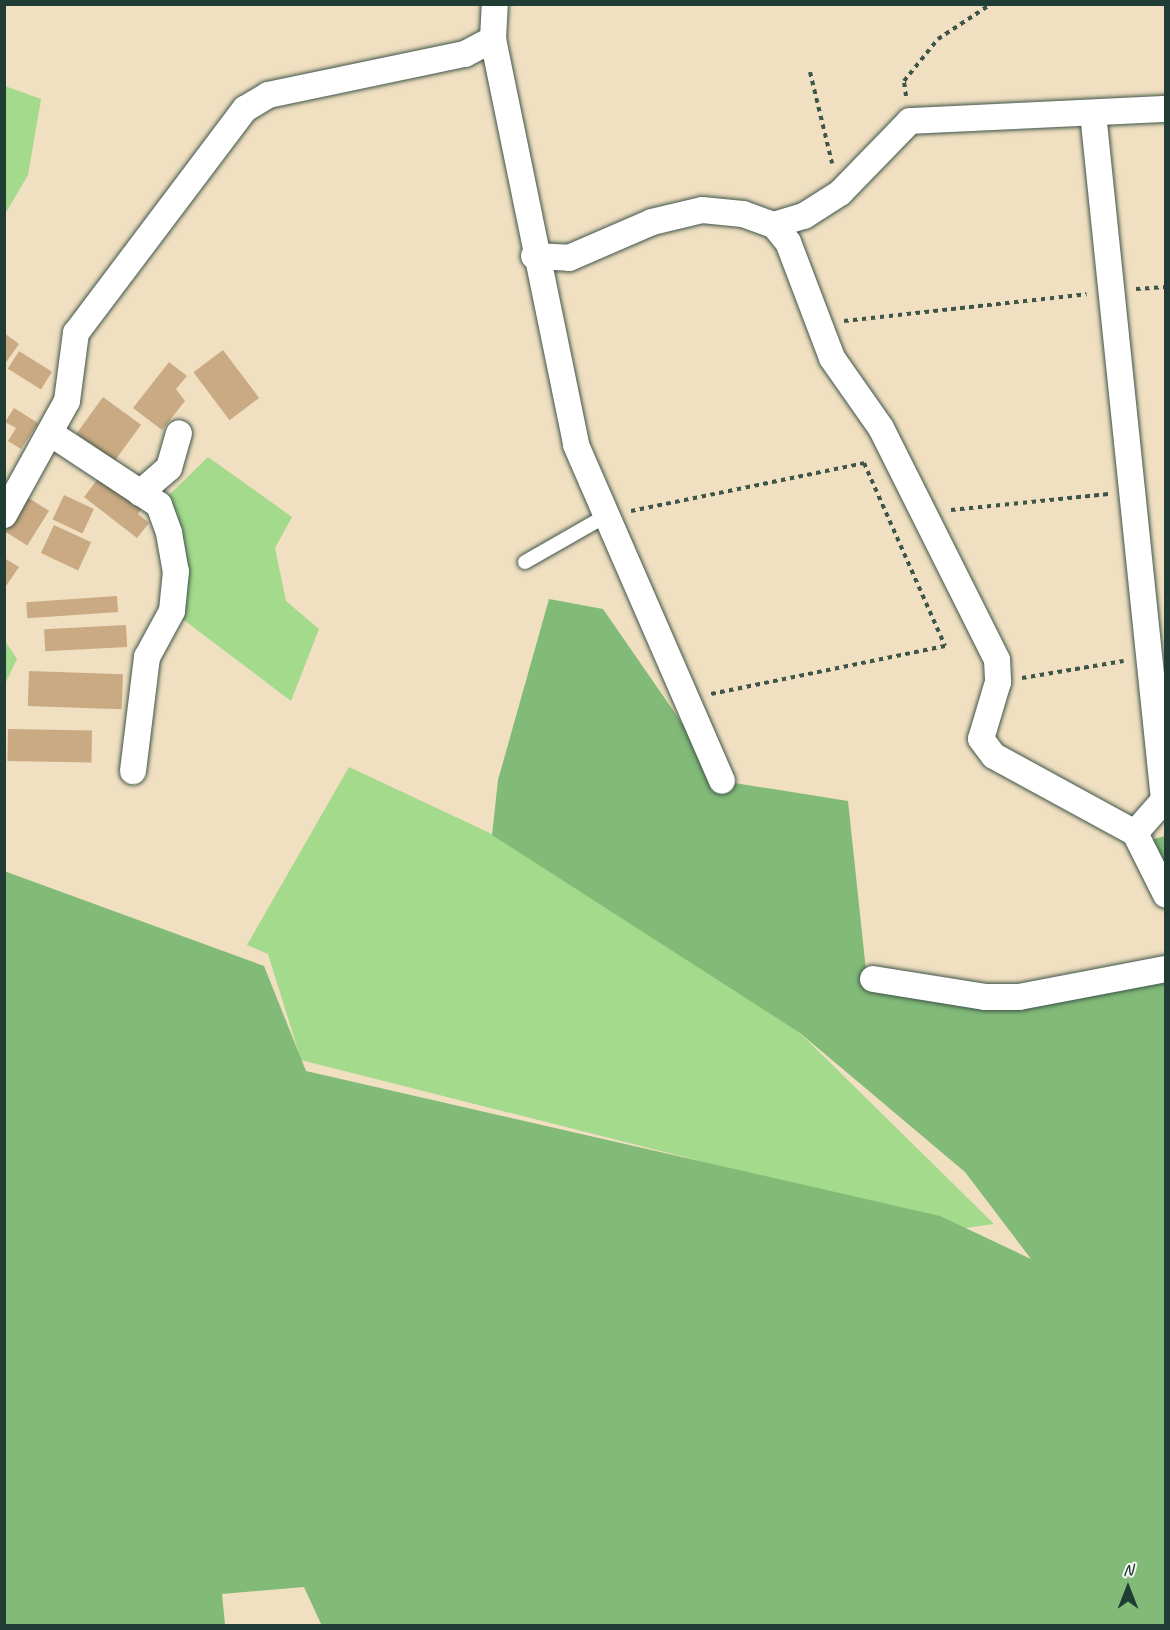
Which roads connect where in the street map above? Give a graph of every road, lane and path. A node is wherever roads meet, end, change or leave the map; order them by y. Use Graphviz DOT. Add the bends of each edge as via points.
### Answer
graph roads {
  1 [pos="495,4"];
  2 [pos="991,4"];
  3 [pos="493,39"];
  4 [pos="810,72"];
  5 [pos="1166,110"];
  6 [pos="1093,113"];
  7 [pos="910,121"];
  8 [pos="840,193"];
  9 [pos="774,225"];
  10 [pos="534,256"];
  11 [pos="1166,287"];
  12 [pos="1110,291"];
  13 [pos="819,324"];
  14 [pos="179,434"];
  15 [pos="53,435"];
  16 [pos="1130,492"];
  17 [pos="140,493"];
  18 [pos="924,513"];
  19 [pos="4,515"];
  20 [pos="604,517"];
  21 [pos="525,562"];
  22 [pos="1148,657"];
  23 [pos="998,682"];
  24 [pos="684,699"];
  25 [pos="133,771"];
  26 [pos="722,781"];
  27 [pos="1136,833"];
  28 [pos="1166,895"];
  29 [pos="1166,969"];
  30 [pos="873,979"];
  1 -- 3 [label="street"];
  2 -- 7 [label="path" via="938,39 904,81"];
  3 -- 10 [label="street"];
  3 -- 15 [label="street" via="465,54 268,95 245,109 76,333 67,401"];
  4 -- 8 [label="path"];
  5 -- 6 [label="street"];
  6 -- 7 [label="street"];
  6 -- 12 [label="street"];
  7 -- 8 [label="street"];
  8 -- 9 [label="street" via="804,216"];
  9 -- 10 [label="street" via="743,214 702,210 652,222 569,258"];
  9 -- 13 [label="street" via="788,242"];
  10 -- 20 [label="street" via="576,445"];
  11 -- 12 [label="path"];
  12 -- 13 [label="path"];
  12 -- 16 [label="street"];
  13 -- 18 [label="street" via="832,358 881,429"];
  14 -- 17 [label="street" via="169,468"];
  15 -- 17 [label="street"];
  15 -- 19 [label="street"];
  16 -- 18 [label="path"];
  16 -- 22 [label="street"];
  17 -- 25 [label="street" via="159,505 176,571 172,611 147,657"];
  18 -- 23 [label="street" via="997,660"];
  20 -- 21 [label="lane"];
  20 -- 24 [label="street"];
  20 -- 24 [label="path" via="864,463 945,646"];
  22 -- 23 [label="path"];
  22 -- 27 [label="street" via="1164,800"];
  23 -- 27 [label="street" via="981,739 994,756"];
  24 -- 26 [label="street"];
  27 -- 28 [label="street"];
  29 -- 30 [label="street" via="1019,997 985,997"];
}
